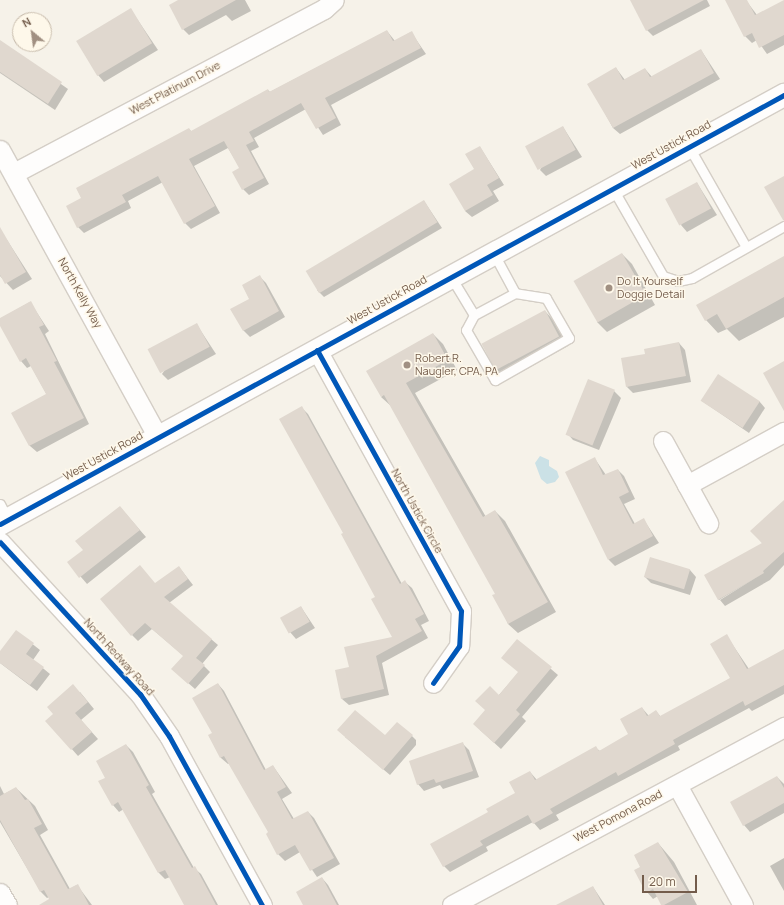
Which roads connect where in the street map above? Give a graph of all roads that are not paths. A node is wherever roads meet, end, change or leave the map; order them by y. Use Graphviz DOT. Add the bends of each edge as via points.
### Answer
graph roads {
  1 [pos="334,0"];
  2 [pos="784,95"];
  3 [pos="690,147"];
  4 [pos="0,150"];
  5 [pos="14,173"];
  6 [pos="613,189"];
  7 [pos="784,226"];
  8 [pos="746,247"];
  9 [pos="494,254"];
  10 [pos="451,276"];
  11 [pos="515,293"];
  12 [pos="474,315"];
  13 [pos="317,350"];
  14 [pos="784,432"];
  15 [pos="158,436"];
  16 [pos="663,441"];
  17 [pos="687,485"];
  18 [pos="3,516"];
  19 [pos="708,523"];
  20 [pos="0,542"];
  21 [pos="433,684"];
  22 [pos="784,727"];
  23 [pos="677,785"];
  24 [pos="262,905"];
  25 [pos="452,905"];
  26 [pos="743,905"];
  1 -- 5 [label="street, West Platinum Drive" via="317,12"];
  2 -- 3 [label="main road, West Ustick Road"];
  3 -- 6 [label="main road, West Ustick Road"];
  3 -- 8 [label="lane"];
  4 -- 5 [label="street, North Kelly Way"];
  5 -- 15 [label="street, North Kelly Way"];
  6 -- 8 [label="lane" via="663,276 678,281 692,278"];
  6 -- 9 [label="main road, West Ustick Road"];
  7 -- 8 [label="lane"];
  9 -- 10 [label="main road, West Ustick Road"];
  9 -- 11 [label="lane"];
  10 -- 12 [label="lane"];
  10 -- 13 [label="main road, West Ustick Road"];
  11 -- 12 [label="lane"];
  11 -- 12 [label="lane" via="546,298 569,338 494,380 466,330"];
  13 -- 15 [label="main road, West Ustick Road"];
  13 -- 21 [label="street, North Ustick Circle" via="461,611 459,646"];
  14 -- 17 [label="street"];
  15 -- 18 [label="main road, West Ustick Road"];
  16 -- 17 [label="street"];
  17 -- 19 [label="street"];
  20 -- 24 [label="street, North Redway Road" via="140,694 169,736"];
  22 -- 23 [label="street, West Pomona Road"];
  23 -- 25 [label="street, West Pomona Road"];
  23 -- 26 [label="street"];
}
